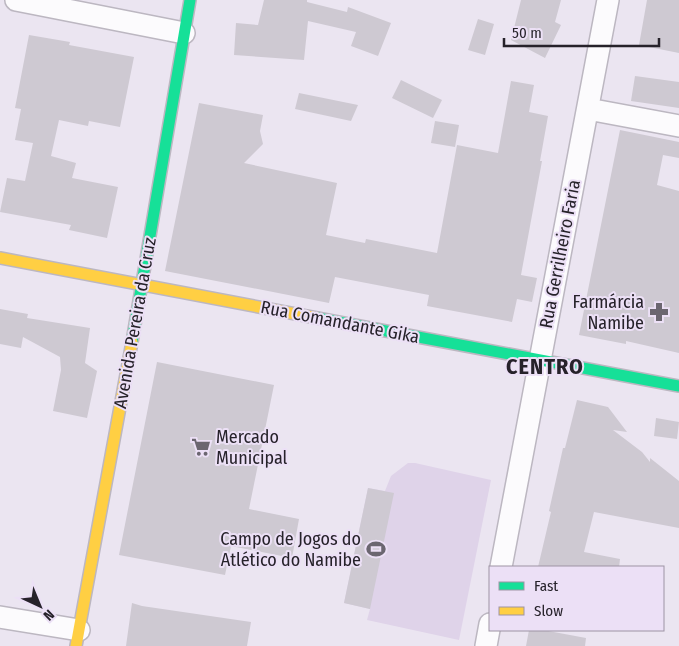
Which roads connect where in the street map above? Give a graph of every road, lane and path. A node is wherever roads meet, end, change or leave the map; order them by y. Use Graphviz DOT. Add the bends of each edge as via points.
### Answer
graph roads {
  1 [pos="16,0"];
  2 [pos="190,0"];
  3 [pos="608,0"];
  4 [pos="184,33"];
  5 [pos="588,109"];
  6 [pos="679,126"];
  7 [pos="0,258"];
  8 [pos="142,285"];
  9 [pos="540,360"];
  10 [pos="679,386"];
  11 [pos="501,566"];
  12 [pos="0,617"];
  13 [pos="489,630"];
  14 [pos="78,638"];
  15 [pos="486,646"];
  1 -- 4 [label="street"];
  2 -- 4 [label="street, Avenida Pereira da Cruz"];
  3 -- 5 [label="street, Rua Gerrilheiro Faria"];
  4 -- 8 [label="street, Avenida Pereira da Cruz"];
  5 -- 6 [label="street"];
  5 -- 9 [label="street, Rua Gerrilheiro Faria"];
  7 -- 8 [label="street, Rua Comandante Gika"];
  8 -- 9 [label="street, Rua Comandante Gika"];
  8 -- 14 [label="street, Avenida Pereira da Cruz"];
  9 -- 10 [label="street, Rua Comandante Gika"];
  9 -- 11 [label="street, Rua Gerrilheiro Faria"];
  12 -- 14 [label="street"];
  13 -- 15 [label="street"];
}
